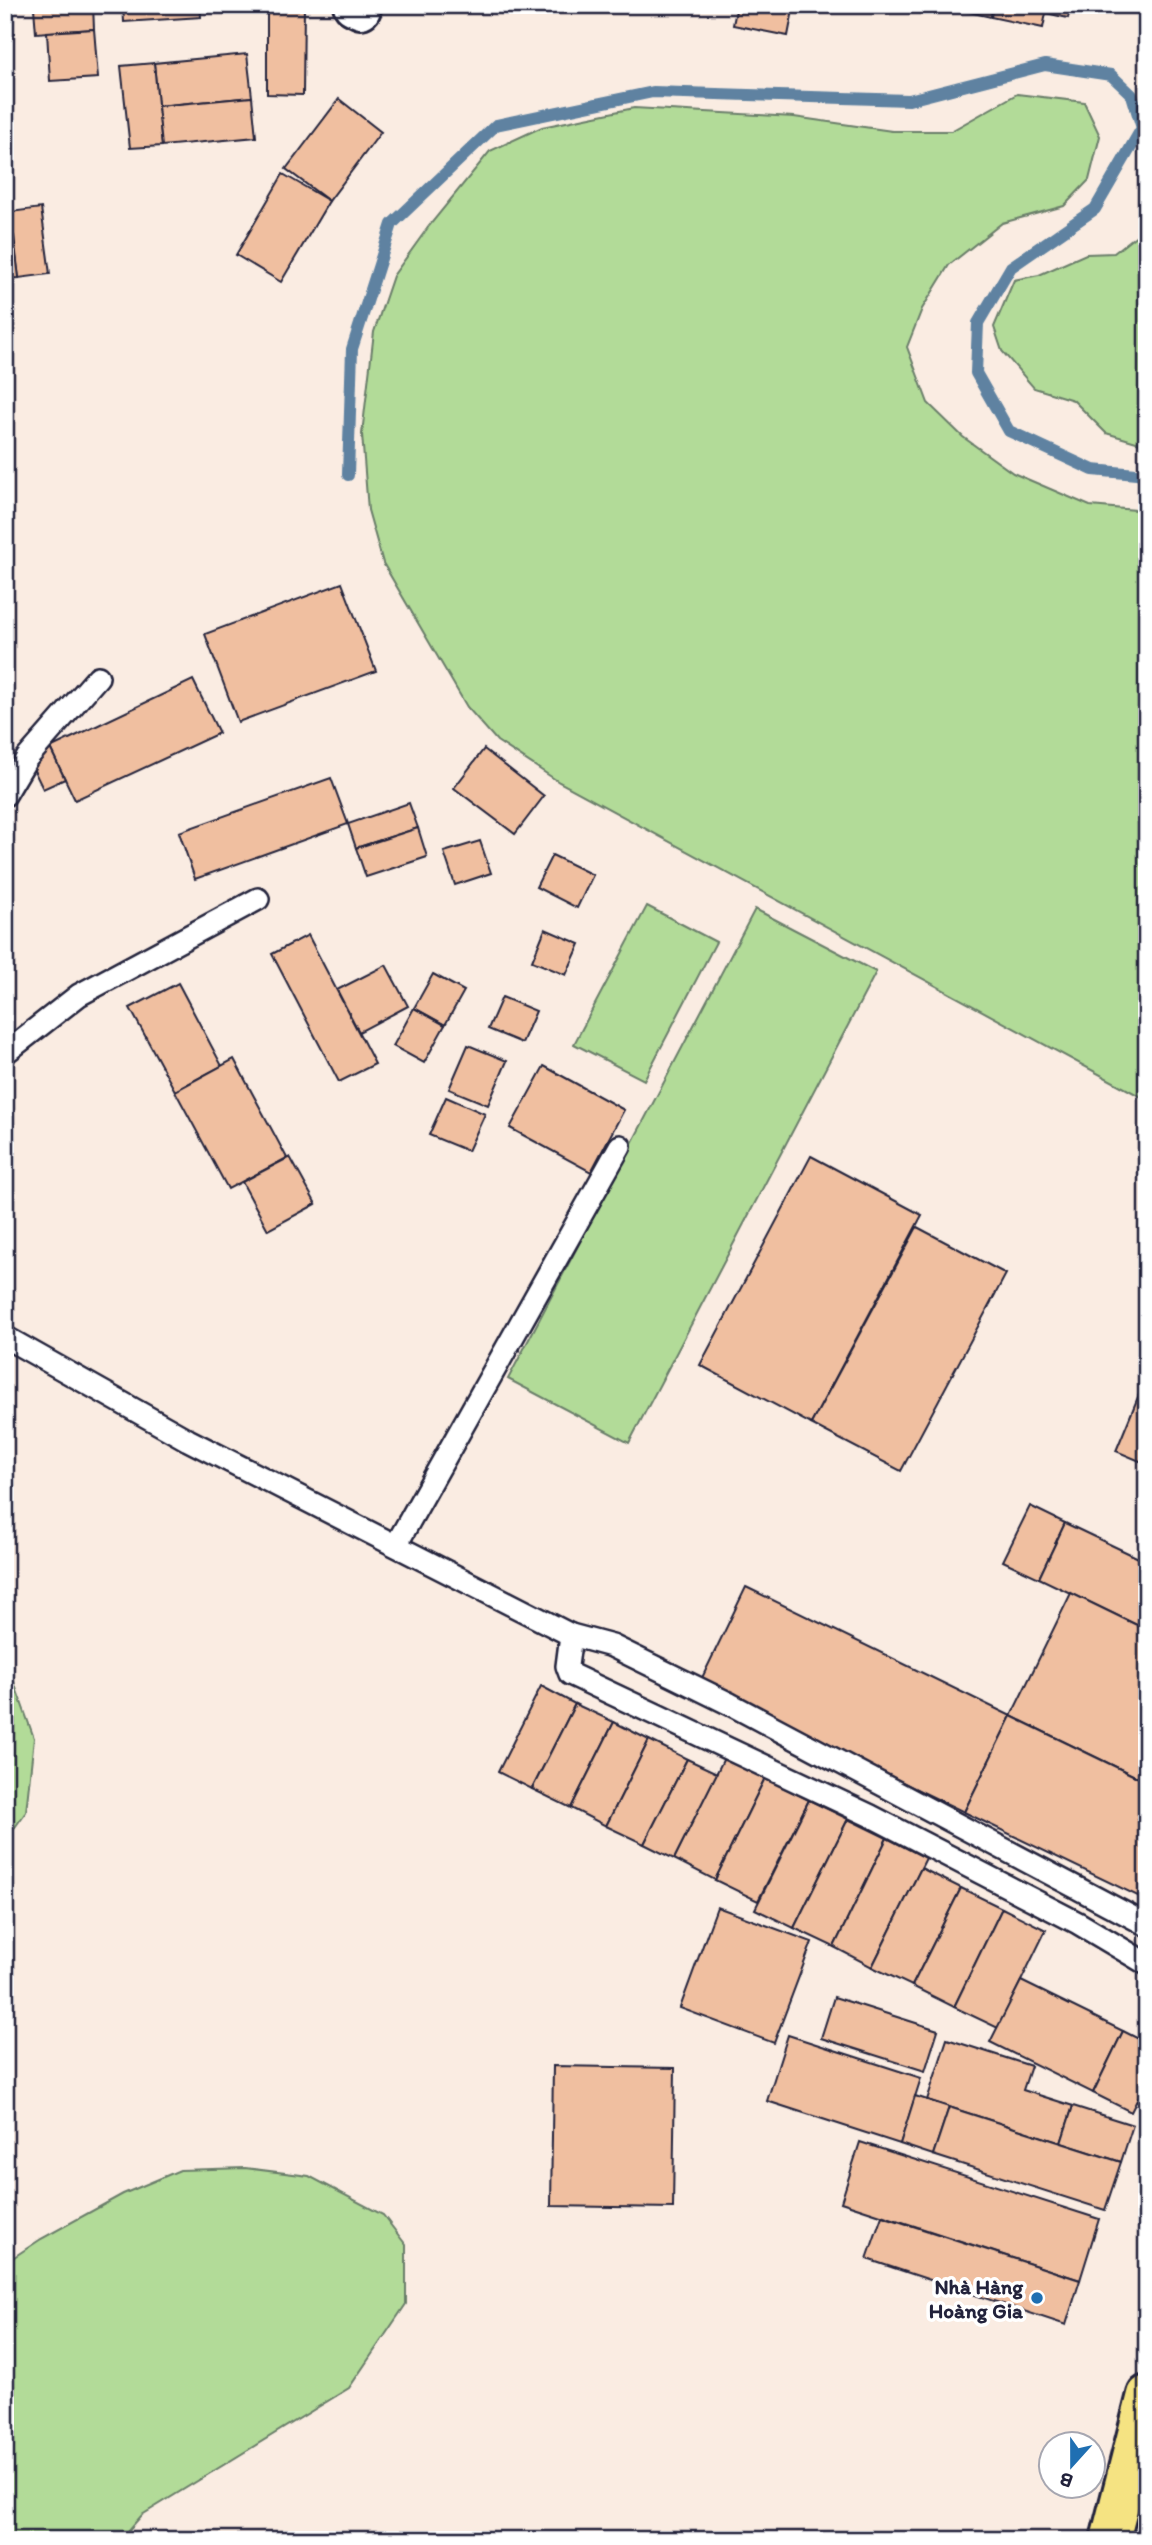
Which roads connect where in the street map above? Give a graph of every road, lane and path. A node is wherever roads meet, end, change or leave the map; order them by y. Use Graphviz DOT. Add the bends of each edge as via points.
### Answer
graph roads {
  1 [pos="97,677"];
  2 [pos="5,795"];
  3 [pos="258,899"];
  4 [pos="5,1053"];
  5 [pos="620,1146"];
  6 [pos="5,1337"];
  7 [pos="396,1545"];
  8 [pos="571,1635"];
  9 [pos="1147,1925"];
  10 [pos="1147,1964"];
  11 [pos="1147,2395"];
  12 [pos="1110,2540"];
  1 -- 2 [label="lane" via="27,758"];
  3 -- 4 [label="lane" via="79,995"];
  5 -- 7 [label="lane"];
  6 -- 7 [label="lane" via="188,1440"];
  7 -- 8 [label="lane"];
  8 -- 9 [label="lane" via="612,1646 730,1704"];
  8 -- 10 [label="lane" via="568,1672 579,1680 871,1816 1078,1923"];
  11 -- 12 [label="main road"];
}
